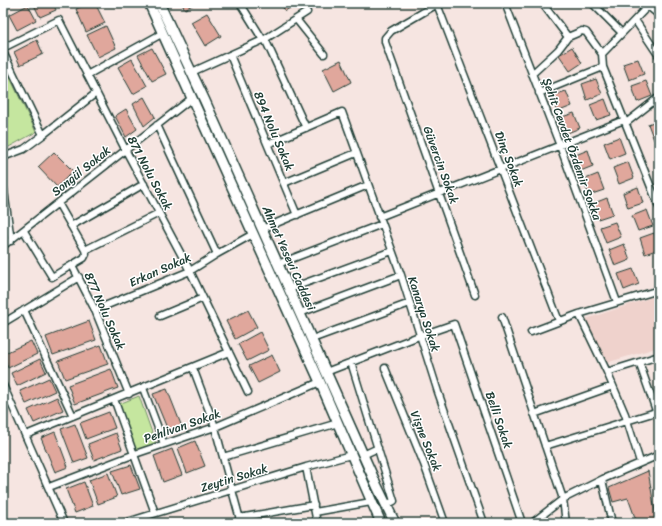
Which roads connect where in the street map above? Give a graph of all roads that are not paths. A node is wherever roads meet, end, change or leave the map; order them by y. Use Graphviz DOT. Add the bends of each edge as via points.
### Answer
graph roads {
  1 [pos="149,3"];
  2 [pos="159,3"];
  3 [pos="240,3"];
  4 [pos="505,3"];
  5 [pos="542,3"];
  6 [pos="592,3"];
  7 [pos="639,3"];
  8 [pos="438,4"];
  9 [pos="648,6"];
  10 [pos="307,12"];
  11 [pos="659,15"];
  12 [pos="296,19"];
  13 [pos="635,20"];
  14 [pos="163,33"];
  15 [pos="622,33"];
  16 [pos="568,37"];
  17 [pos="264,40"];
  18 [pos="3,48"];
  19 [pos="3,52"];
  20 [pos="324,54"];
  21 [pos="602,54"];
  22 [pos="230,55"];
  23 [pos="659,56"];
  24 [pos="603,66"];
  25 [pos="192,72"];
  26 [pos="532,74"];
  27 [pos="87,75"];
  28 [pos="96,93"];
  29 [pos="539,93"];
  30 [pos="659,97"];
  31 [pos="192,98"];
  32 [pos="625,121"];
  33 [pos="157,125"];
  34 [pos="306,128"];
  35 [pos="43,135"];
  36 [pos="268,144"];
  37 [pos="560,146"];
  38 [pos="125,149"];
  39 [pos="356,153"];
  40 [pos="3,157"];
  41 [pos="501,169"];
  42 [pos="3,183"];
  43 [pos="284,183"];
  44 [pos="144,184"];
  45 [pos="368,185"];
  46 [pos="439,193"];
  47 [pos="58,203"];
  48 [pos="659,207"];
  49 [pos="159,213"];
  50 [pos="297,215"];
  51 [pos="379,217"];
  52 [pos="382,224"];
  53 [pos="71,226"];
  54 [pos="262,229"];
  55 [pos="24,231"];
  56 [pos="253,234"];
  57 [pos="11,241"];
  58 [pos="3,246"];
  59 [pos="85,250"];
  60 [pos="392,251"];
  61 [pos="217,254"];
  62 [pos="278,264"];
  63 [pos="72,265"];
  64 [pos="190,270"];
  65 [pos="401,275"];
  66 [pos="52,277"];
  67 [pos="79,277"];
  68 [pos="59,288"];
  69 [pos="289,289"];
  70 [pos="659,290"];
  71 [pos="475,295"];
  72 [pos="203,298"];
  73 [pos="617,302"];
  74 [pos="410,303"];
  75 [pos="24,310"];
  76 [pos="94,310"];
  77 [pos="300,313"];
  78 [pos="578,314"];
  79 [pos="160,316"];
  80 [pos="502,317"];
  81 [pos="559,321"];
  82 [pos="3,323"];
  83 [pos="531,332"];
  84 [pos="419,336"];
  85 [pos="312,340"];
  86 [pos="229,352"];
  87 [pos="659,356"];
  88 [pos="351,362"];
  89 [pos="639,362"];
  90 [pos="193,368"];
  91 [pos="385,368"];
  92 [pos="326,372"];
  93 [pos="607,372"];
  94 [pos="320,382"];
  95 [pos="3,384"];
  96 [pos="613,386"];
  97 [pos="143,388"];
  98 [pos="5,392"];
  99 [pos="248,392"];
  100 [pos="129,394"];
  101 [pos="114,399"];
  102 [pos="658,411"];
  103 [pos="534,414"];
  104 [pos="73,416"];
  105 [pos="659,419"];
  106 [pos="627,421"];
  107 [pos="338,424"];
  108 [pos="215,427"];
  109 [pos="26,435"];
  110 [pos="164,444"];
  111 [pos="545,446"];
  112 [pos="378,448"];
  113 [pos="135,454"];
  114 [pos="351,455"];
  115 [pos="364,455"];
  116 [pos="659,455"];
  117 [pos="223,457"];
  118 [pos="640,462"];
  119 [pos="306,467"];
  120 [pos="602,480"];
  121 [pos="49,487"];
  122 [pos="232,490"];
  123 [pos="563,499"];
  124 [pos="372,502"];
  125 [pos="390,503"];
  126 [pos="314,505"];
  127 [pos="315,512"];
  128 [pos="155,513"];
  129 [pos="240,520"];
  130 [pos="64,523"];
  131 [pos="124,523"];
  132 [pos="317,523"];
  133 [pos="380,523"];
  134 [pos="395,523"];
  135 [pos="445,523"];
  136 [pos="484,523"];
  137 [pos="522,523"];
  138 [pos="532,523"];
  139 [pos="566,523"];
  140 [pos="612,523"];
  1 -- 14 [label="main road, Ahmet Yesevi Caddesi"];
  2 -- 25 [label="main road, Ahmet Yesevi Caddesi"];
  3 -- 17 [label="street"];
  4 -- 26 [label="street, Şehit Cevdet Özdemir Sokka"];
  5 -- 16 [label="street"];
  6 -- 15 [label="street"];
  7 -- 9 [label="street"];
  8 -- 41 [label="street, Dinç Sokak"];
  8 -- 46 [label="street, Güvercin Sokak" via="391,31 385,42"];
  9 -- 11 [label="street"];
  9 -- 13 [label="street"];
  10 -- 12 [label="street"];
  12 -- 17 [label="street"];
  12 -- 20 [label="street"];
  13 -- 15 [label="street"];
  13 -- 23 [label="street"];
  14 -- 27 [label="street"];
  14 -- 31 [label="main road, Ahmet Yesevi Caddesi"];
  15 -- 21 [label="street"];
  16 -- 21 [label="street" via="582,31 586,32"];
  16 -- 26 [label="street"];
  17 -- 22 [label="street"];
  17 -- 34 [label="street"];
  18 -- 27 [label="street, 871 Nolu Sokak" via="59,20"];
  19 -- 35 [label="street"];
  21 -- 24 [label="street"];
  22 -- 25 [label="street"];
  22 -- 36 [label="street, 894 Nolu Sokak"];
  24 -- 29 [label="street"];
  24 -- 32 [label="street"];
  25 -- 54 [label="main road, Ahmet Yesevi Caddesi"];
  26 -- 29 [label="street, Şehit Cevdet Özdemir Sokka"];
  27 -- 28 [label="street, 871 Nolu Sokak"];
  28 -- 35 [label="street"];
  28 -- 38 [label="street, 871 Nolu Sokak"];
  29 -- 37 [label="street, Şehit Cevdet Özdemir Sokka"];
  30 -- 32 [label="street"];
  31 -- 33 [label="street, Songül Sokak"];
  31 -- 56 [label="main road, Ahmet Yesevi Caddesi"];
  32 -- 37 [label="street"];
  32 -- 48 [label="street"];
  33 -- 38 [label="street, Songül Sokak"];
  33 -- 61 [label="street"];
  34 -- 36 [label="street"];
  34 -- 39 [label="street, Kanarya Sokak" via="342,112"];
  35 -- 40 [label="street" via="24,149"];
  36 -- 43 [label="street, 894 Nolu Sokak"];
  37 -- 41 [label="street"];
  37 -- 73 [label="street, Şehit Cevdet Özdemir Sokka"];
  38 -- 44 [label="street, 871 Nolu Sokak"];
  38 -- 47 [label="street, Songül Sokak"];
  39 -- 43 [label="street"];
  39 -- 45 [label="street, Kanarya Sokak"];
  41 -- 46 [label="street"];
  41 -- 81 [label="street, Dinç Sokak"];
  42 -- 57 [label="street"];
  43 -- 50 [label="street, 894 Nolu Sokak"];
  44 -- 49 [label="street, 871 Nolu Sokak"];
  44 -- 53 [label="street"];
  45 -- 50 [label="street"];
  45 -- 51 [label="street, Kanarya Sokak"];
  46 -- 51 [label="street"];
  46 -- 71 [label="street, Güvercin Sokak"];
  47 -- 53 [label="street"];
  47 -- 55 [label="street, Songül Sokak"];
  49 -- 59 [label="street"];
  49 -- 64 [label="street, 871 Nolu Sokak"];
  50 -- 54 [label="street"];
  51 -- 52 [label="street, Kanarya Sokak"];
  52 -- 60 [label="street, Kanarya Sokak"];
  52 -- 62 [label="street"];
  53 -- 59 [label="street"];
  54 -- 62 [label="main road, Ahmet Yesevi Caddesi"];
  55 -- 57 [label="street, Songül Sokak"];
  55 -- 66 [label="street"];
  56 -- 61 [label="street, Erkan Sokak"];
  56 -- 94 [label="main road, Ahmet Yesevi Caddesi"];
  57 -- 58 [label="street, Songül Sokak"];
  59 -- 63 [label="street" via="84,258"];
  60 -- 65 [label="street, Kanarya Sokak"];
  60 -- 69 [label="street"];
  61 -- 64 [label="street, Erkan Sokak"];
  62 -- 69 [label="main road, Ahmet Yesevi Caddesi"];
  63 -- 66 [label="street, 877 Nolu Sokak"];
  63 -- 67 [label="street, 877 Nolu Sokak"];
  64 -- 72 [label="street, 871 Nolu Sokak"];
  64 -- 76 [label="street, Erkan Sokak"];
  65 -- 74 [label="street, Kanarya Sokak"];
  65 -- 77 [label="street"];
  66 -- 68 [label="street"];
  67 -- 68 [label="street"];
  67 -- 76 [label="street, 877 Nolu Sokak"];
  68 -- 75 [label="street"];
  69 -- 77 [label="main road, Ahmet Yesevi Caddesi"];
  70 -- 73 [label="street"];
  72 -- 79 [label="street"];
  72 -- 86 [label="street, 871 Nolu Sokak"];
  73 -- 78 [label="street"];
  74 -- 84 [label="street, Kanarya Sokak"];
  74 -- 85 [label="street"];
  75 -- 82 [label="street"];
  75 -- 104 [label="street"];
  76 -- 100 [label="street, 877 Nolu Sokak"];
  77 -- 85 [label="main road, Ahmet Yesevi Caddesi"];
  78 -- 81 [label="street"];
  78 -- 93 [label="street"];
  80 -- 103 [label="street"];
  81 -- 83 [label="street"];
  84 -- 88 [label="street"];
  84 -- 136 [label="street, Kanarya Sokak"];
  84 -- 137 [label="street, Belli Sokak" via="454,324"];
  85 -- 92 [label="main road, Ahmet Yesevi Caddesi"];
  86 -- 90 [label="street"];
  86 -- 99 [label="street, 871 Nolu Sokak"];
  87 -- 89 [label="street"];
  88 -- 92 [label="street"];
  88 -- 112 [label="street"];
  89 -- 93 [label="street"];
  89 -- 102 [label="street"];
  90 -- 97 [label="street"];
  90 -- 108 [label="street"];
  91 -- 135 [label="street, Vişne Sokak"];
  92 -- 115 [label="main road, Ahmet Yesevi Caddesi"];
  93 -- 96 [label="street"];
  94 -- 107 [label="main road, Ahmet Yesevi Caddesi"];
  94 -- 108 [label="street, Pehlivan Sokak"];
  95 -- 98 [label="street"];
  96 -- 103 [label="street"];
  96 -- 106 [label="street"];
  97 -- 100 [label="street"];
  97 -- 110 [label="street"];
  98 -- 109 [label="street"];
  100 -- 101 [label="street"];
  101 -- 104 [label="street"];
  101 -- 113 [label="street"];
  102 -- 105 [label="street"];
  102 -- 106 [label="street"];
  103 -- 111 [label="street"];
  104 -- 109 [label="street"];
  106 -- 111 [label="street"];
  106 -- 118 [label="street"];
  107 -- 114 [label="main road, Ahmet Yesevi Caddesi"];
  107 -- 117 [label="street"];
  108 -- 110 [label="street, Pehlivan Sokak"];
  108 -- 117 [label="street"];
  109 -- 121 [label="street"];
  110 -- 113 [label="street, Pehlivan Sokak"];
  111 -- 123 [label="street"];
  112 -- 115 [label="street"];
  112 -- 125 [label="street"];
  113 -- 121 [label="street, Pehlivan Sokak"];
  113 -- 128 [label="street"];
  114 -- 119 [label="street, Zeytin Sokak"];
  114 -- 124 [label="main road, Ahmet Yesevi Caddesi"];
  115 -- 125 [label="main road, Ahmet Yesevi Caddesi"];
  116 -- 118 [label="street"];
  117 -- 122 [label="street"];
  118 -- 120 [label="street"];
  119 -- 122 [label="street, Zeytin Sokak"];
  119 -- 126 [label="street"];
  120 -- 123 [label="street"];
  120 -- 140 [label="street"];
  121 -- 130 [label="street"];
  122 -- 128 [label="street, Zeytin Sokak"];
  122 -- 129 [label="street"];
  123 -- 138 [label="street"];
  123 -- 139 [label="street"];
  124 -- 127 [label="street"];
  124 -- 133 [label="main road, Ahmet Yesevi Caddesi"];
  125 -- 134 [label="main road, Ahmet Yesevi Caddesi"];
  126 -- 127 [label="street"];
  126 -- 129 [label="street"];
  127 -- 132 [label="street"];
  128 -- 131 [label="street, Zeytin Sokak"];
}
